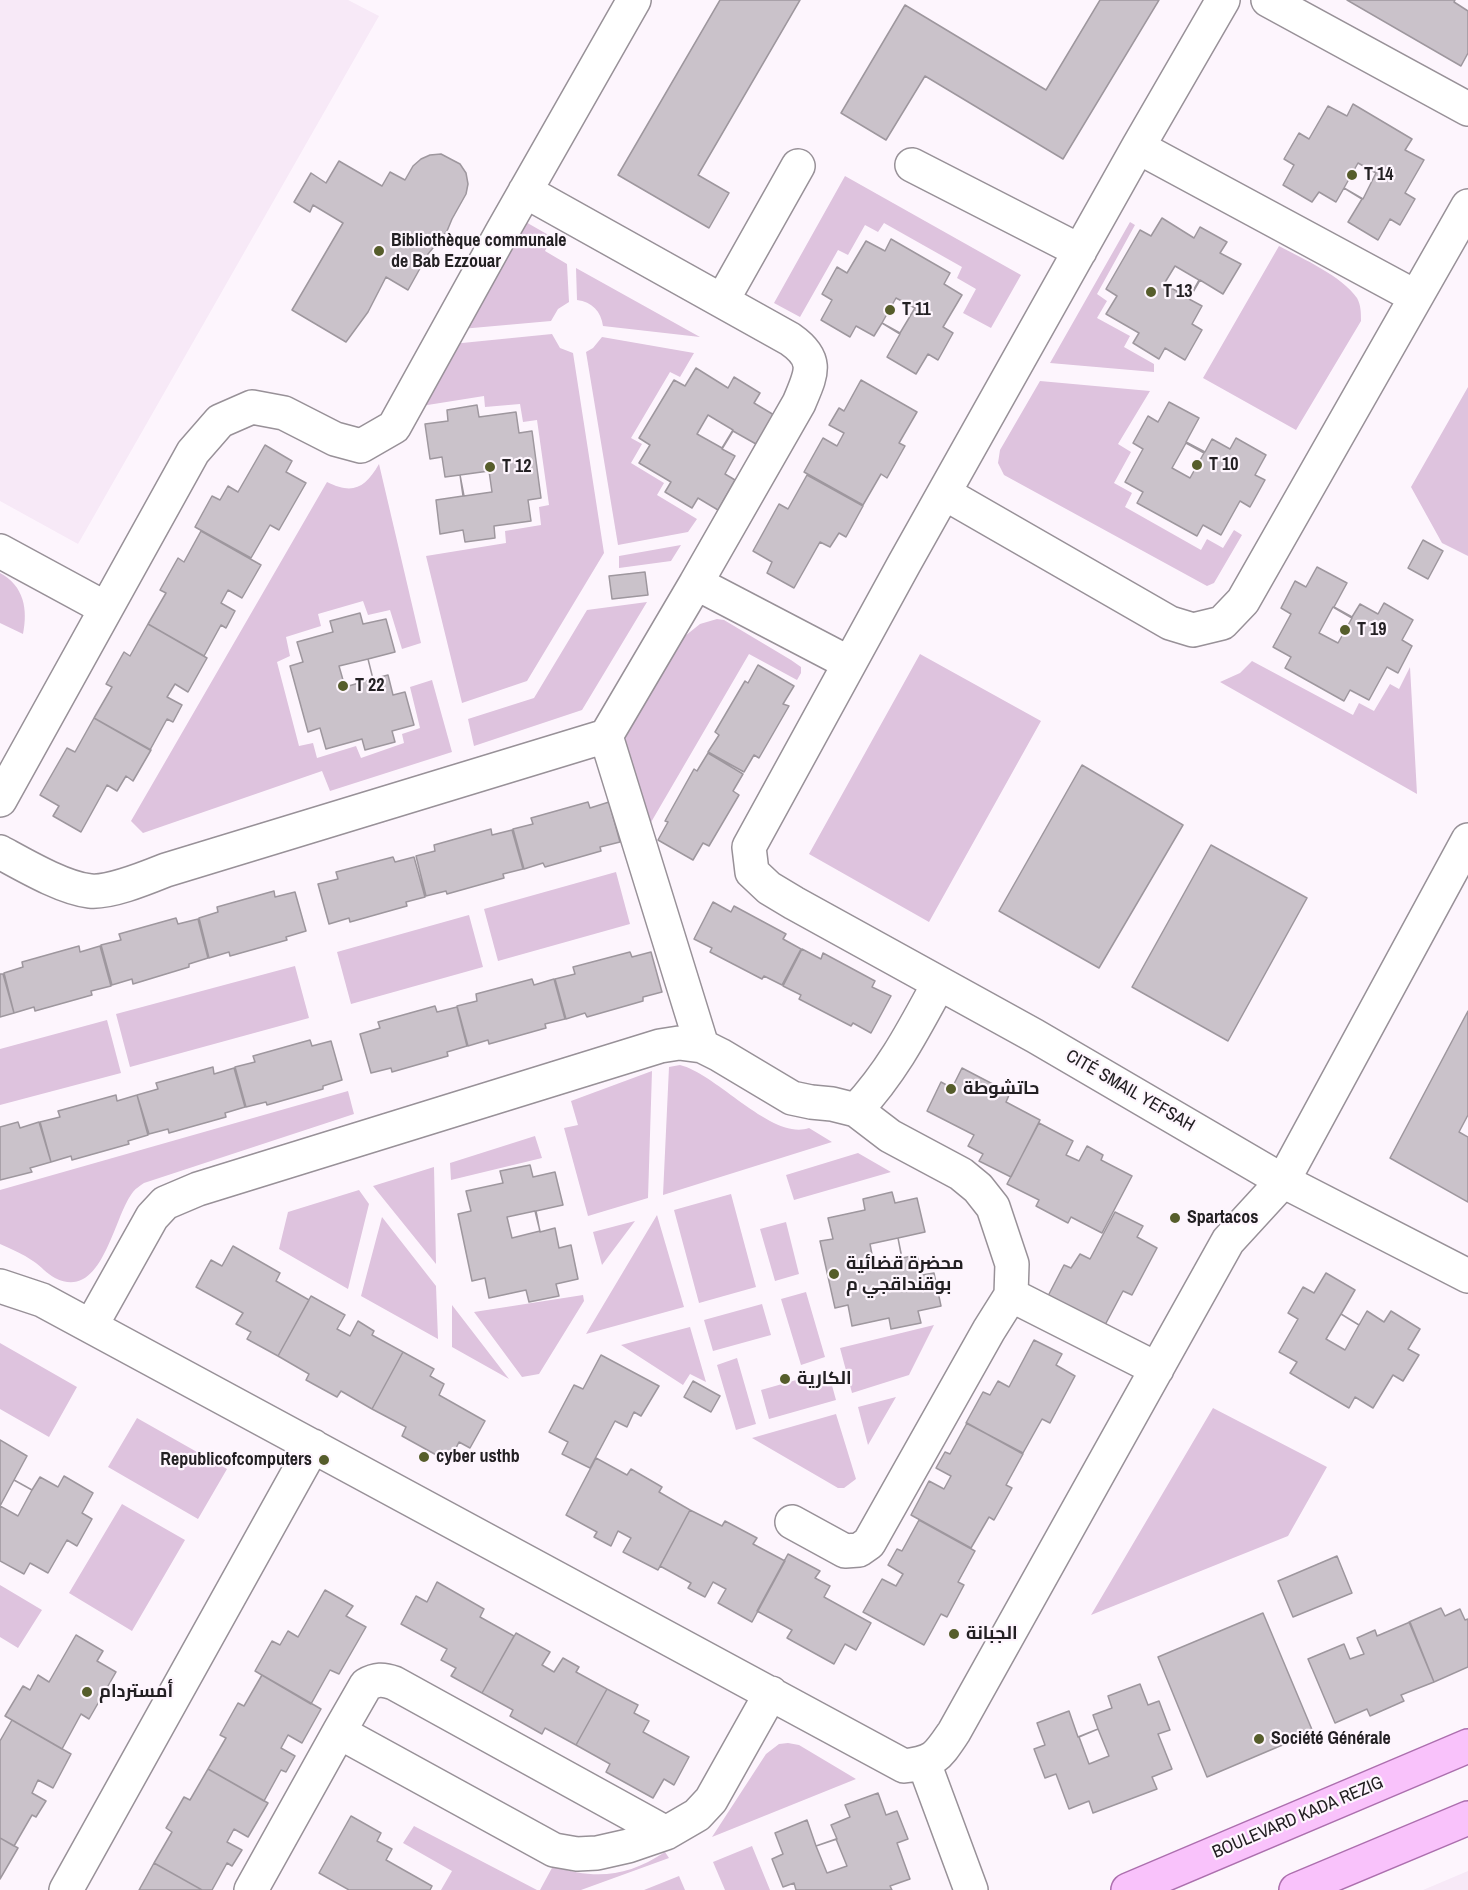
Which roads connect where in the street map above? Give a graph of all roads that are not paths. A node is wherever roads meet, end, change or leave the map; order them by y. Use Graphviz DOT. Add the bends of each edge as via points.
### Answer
graph roads {
  1 [pos="634,0"];
  2 [pos="1223,0"];
  3 [pos="1268,0"];
  4 [pos="1468,109"];
  5 [pos="1138,147"];
  6 [pos="912,165"];
  7 [pos="798,166"];
  8 [pos="525,191"];
  9 [pos="1468,206"];
  10 [pos="1080,251"];
  11 [pos="1416,297"];
  12 [pos="722,301"];
  13 [pos="944,494"];
  14 [pos="0,551"];
  15 [pos="696,584"];
  16 [pos="105,608"];
  17 [pos="849,663"];
  18 [pos="606,736"];
  19 [pos="0,800"];
  20 [pos="1468,840"];
  21 [pos="0,852"];
  22 [pos="939,983"];
  23 [pos="702,1046"];
  24 [pos="856,1110"];
  25 [pos="1283,1181"];
  26 [pos="1468,1276"];
  27 [pos="0,1286"];
  28 [pos="1011,1295"];
  29 [pos="91,1326"];
  30 [pos="1157,1369"];
  31 [pos="313,1446"];
  32 [pos="792,1522"];
  33 [pos="771,1693"];
  34 [pos="339,1732"];
  35 [pos="1468,1746"];
  36 [pos="924,1763"];
  37 [pos="1468,1818"];
  38 [pos="666,1833"];
  39 [pos="66,1890"];
  40 [pos="251,1890"];
  41 [pos="971,1890"];
  42 [pos="1128,1890"];
  43 [pos="1296,1890"];
  1 -- 8 [label="street"];
  2 -- 5 [label="street, CITÉ SMAIL YEFSAH"];
  3 -- 4 [label="street"];
  5 -- 10 [label="street, CITÉ SMAIL YEFSAH"];
  5 -- 11 [label="street"];
  6 -- 10 [label="street"];
  7 -- 12 [label="street"];
  8 -- 12 [label="street"];
  8 -- 16 [label="street" via="394,428 362,446 335,439 284,413 252,407 220,421 193,452"];
  9 -- 11 [label="street"];
  10 -- 13 [label="street, CITÉ SMAIL YEFSAH"];
  11 -- 13 [label="street" via="1243,601 1222,623 1194,630 1170,623"];
  12 -- 15 [label="street" via="801,346 808,355 811,374 799,403"];
  13 -- 17 [label="street, CITÉ SMAIL YEFSAH"];
  14 -- 16 [label="street"];
  15 -- 17 [label="street"];
  15 -- 18 [label="street"];
  16 -- 19 [label="street"];
  17 -- 22 [label="street, CITÉ SMAIL YEFSAH" via="749,847 752,872 794,903"];
  18 -- 21 [label="street" via="119,887 90,891 52,879"];
  18 -- 23 [label="street"];
  20 -- 25 [label="street"];
  22 -- 24 [label="street" via="891,1069"];
  22 -- 25 [label="street, CITÉ SMAIL YEFSAH"];
  23 -- 24 [label="street" via="792,1098"];
  23 -- 29 [label="street" via="660,1046 198,1189 165,1203 152,1217"];
  24 -- 28 [label="street" via="890,1136 946,1164 978,1188 993,1207 1002,1230 1012,1264"];
  25 -- 26 [label="street, CITÉ SMAIL YEFSAH"];
  25 -- 30 [label="street" via="1228,1241"];
  27 -- 29 [label="street" via="42,1300"];
  28 -- 30 [label="street"];
  28 -- 32 [label="street" via="869,1543 859,1550 845,1551"];
  29 -- 31 [label="street"];
  30 -- 36 [label="street" via="954,1732 940,1753"];
  31 -- 33 [label="street"];
  31 -- 39 [label="street"];
  33 -- 36 [label="street" via="904,1766"];
  33 -- 38 [label="street" via="711,1800 697,1815"];
  34 -- 38 [label="street" via="554,1850 597,1853"];
  34 -- 38 [label="street" via="366,1685 383,1679"];
  34 -- 40 [label="street"];
  35 -- 42 [label="main road, BOULEVARD KADA REZIG"];
  36 -- 41 [label="street"];
  37 -- 43 [label="main road"];
}
